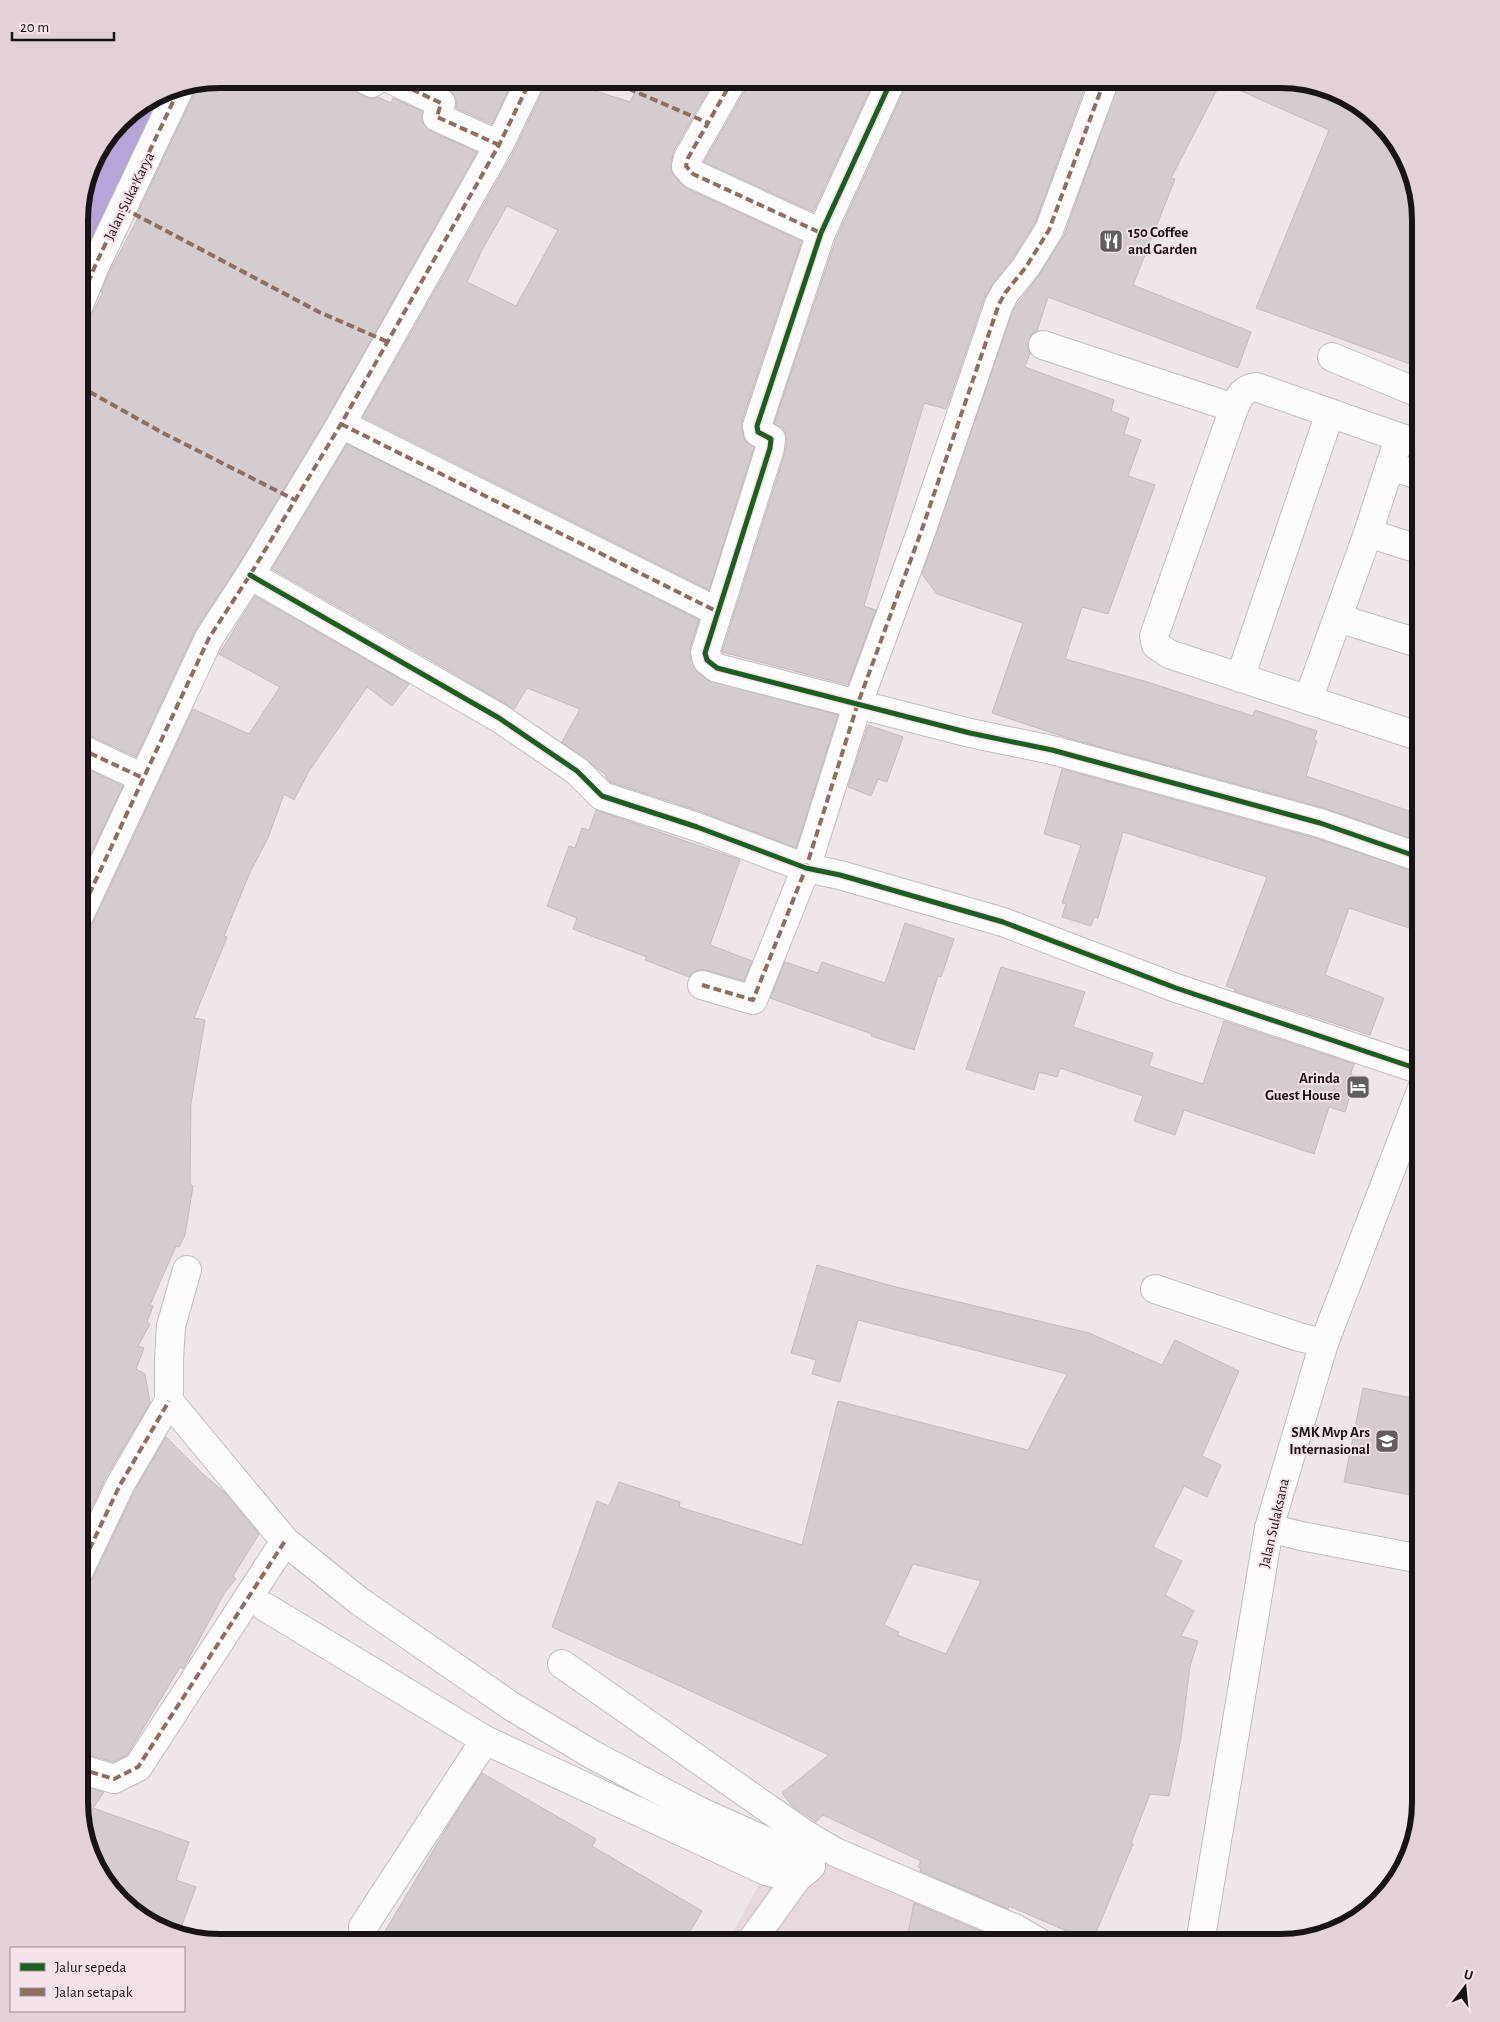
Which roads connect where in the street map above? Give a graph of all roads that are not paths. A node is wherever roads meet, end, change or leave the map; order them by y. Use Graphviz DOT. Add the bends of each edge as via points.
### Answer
graph roads {
  1 [pos="409,88"];
  2 [pos="527,88"];
  3 [pos="728,88"];
  4 [pos="888,88"];
  5 [pos="1101,88"];
  6 [pos="176,95"];
  7 [pos="499,145"];
  8 [pos="821,234"];
  9 [pos="88,284"];
  10 [pos="1043,345"];
  11 [pos="1332,357"];
  12 [pos="1412,390"];
  13 [pos="1234,408"];
  14 [pos="1330,413"];
  15 [pos="342,424"];
  16 [pos="1410,441"];
  17 [pos="1390,466"];
  18 [pos="1412,473"];
  19 [pos="1368,533"];
  20 [pos="1412,547"];
  21 [pos="250,575"];
  22 [pos="718,612"];
  23 [pos="1338,618"];
  24 [pos="1412,641"];
  25 [pos="1240,678"];
  26 [pos="1308,700"];
  27 [pos="858,703"];
  28 [pos="1412,734"];
  29 [pos="88,752"];
  30 [pos="143,778"];
  31 [pos="1412,855"];
  32 [pos="806,868"];
  33 [pos="88,897"];
  34 [pos="702,985"];
  35 [pos="1412,1067"];
  36 [pos="1412,1114"];
  37 [pos="187,1270"];
  38 [pos="1155,1289"];
  39 [pos="1324,1342"];
  40 [pos="169,1401"];
  41 [pos="1269,1528"];
  42 [pos="285,1540"];
  43 [pos="88,1552"];
  44 [pos="1412,1557"];
  45 [pos="265,1607"];
  46 [pos="562,1664"];
  47 [pos="485,1740"];
  48 [pos="88,1771"];
  49 [pos="835,1852"];
  50 [pos="804,1872"];
  51 [pos="363,1927"];
  52 [pos="757,1934"];
  53 [pos="1025,1934"];
  54 [pos="1201,1934"];
  1 -- 7 [label="street" via="441,103 437,117"];
  2 -- 7 [label="street"];
  3 -- 8 [label="street" via="686,166 692,174"];
  4 -- 8 [label="street"];
  5 -- 27 [label="street" via="1049,230 999,304"];
  6 -- 9 [label="street, Jalan Suka Karya"];
  7 -- 15 [label="street"];
  8 -- 22 [label="street" via="757,426 758,432 771,439 770,448"];
  10 -- 13 [label="street"];
  11 -- 12 [label="street"];
  13 -- 14 [label="street" via="1242,392 1256,387"];
  13 -- 25 [label="street" via="1154,636 1156,645 1169,654"];
  14 -- 16 [label="street"];
  14 -- 25 [label="street"];
  15 -- 21 [label="street"];
  15 -- 22 [label="street"];
  16 -- 17 [label="street"];
  17 -- 18 [label="street"];
  17 -- 19 [label="street"];
  19 -- 20 [label="street"];
  19 -- 23 [label="street"];
  21 -- 30 [label="street" via="208,638"];
  21 -- 32 [label="street" via="499,718 577,771 602,796"];
  22 -- 27 [label="street" via="705,653 707,660 717,668"];
  23 -- 24 [label="street"];
  23 -- 26 [label="street"];
  25 -- 26 [label="street"];
  26 -- 28 [label="street"];
  27 -- 31 [label="street" via="970,733 1052,750 1320,823"];
  27 -- 32 [label="street"];
  29 -- 30 [label="street"];
  30 -- 33 [label="street"];
  32 -- 34 [label="street" via="753,1000"];
  32 -- 35 [label="street" via="1003,922 1176,988"];
  36 -- 39 [label="street, Jalan Sulaksana"];
  37 -- 40 [label="street" via="171,1326"];
  38 -- 39 [label="street"];
  39 -- 41 [label="street, Jalan Sulaksana"];
  40 -- 42 [label="street"];
  40 -- 43 [label="street" via="120,1485"];
  41 -- 44 [label="street"];
  41 -- 54 [label="street, Jalan Sulaksana"];
  42 -- 48 [label="street" via="138,1767 114,1779"];
  42 -- 50 [label="street" via="359,1601 511,1706 593,1755 699,1811 799,1856"];
  45 -- 47 [label="street"];
  46 -- 49 [label="street" via="803,1833"];
  47 -- 50 [label="street" via="766,1871"];
  47 -- 51 [label="street"];
  49 -- 50 [label="street"];
  49 -- 53 [label="street"];
  50 -- 52 [label="street"];
}
